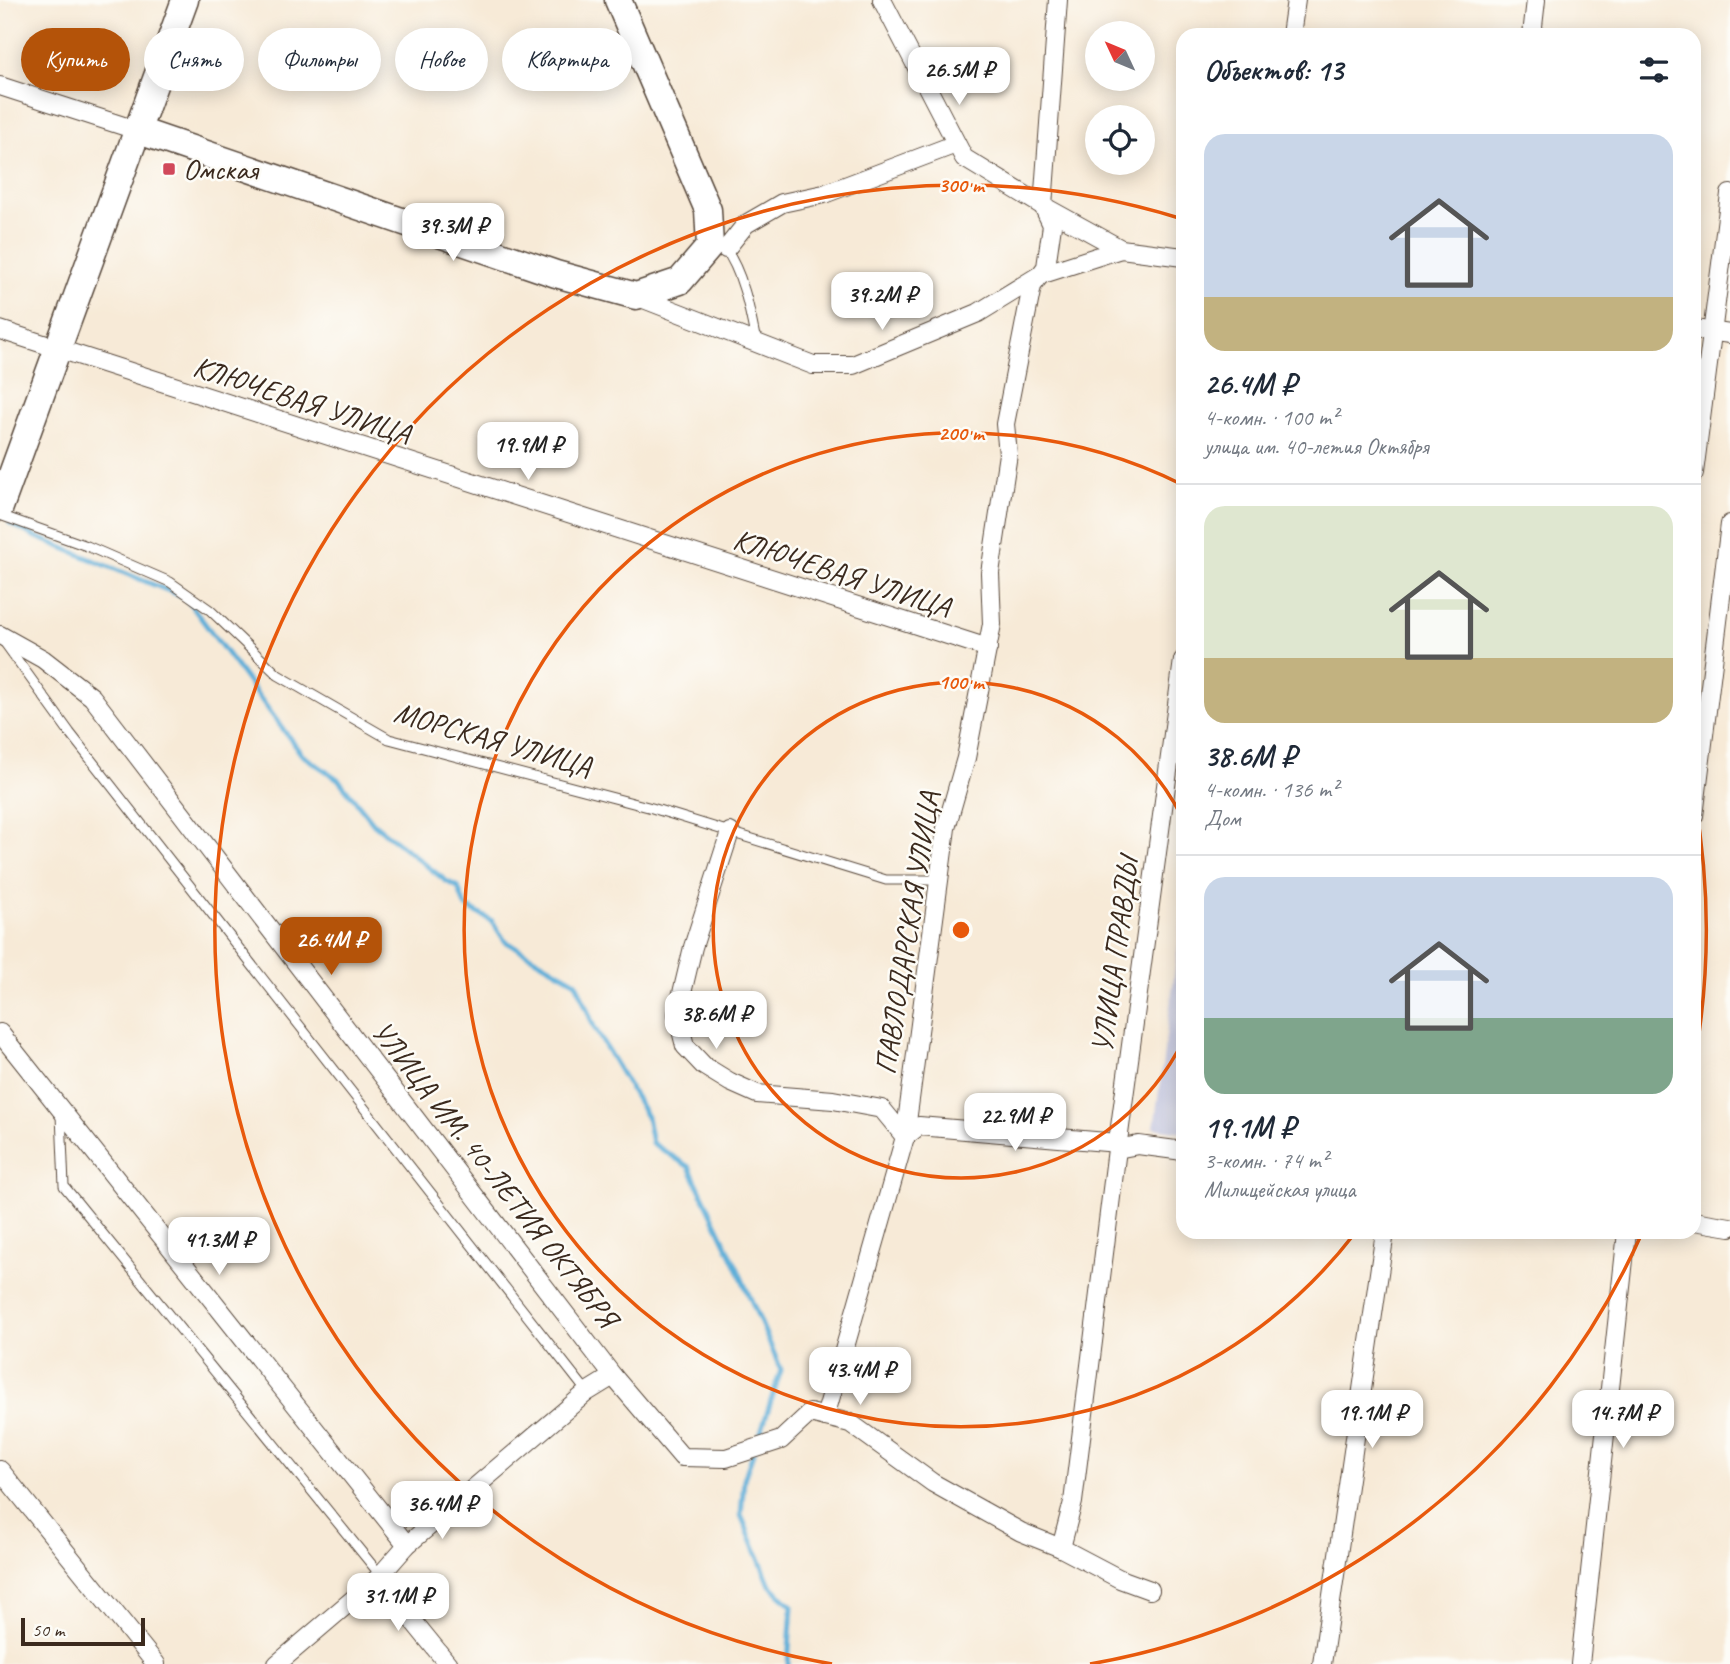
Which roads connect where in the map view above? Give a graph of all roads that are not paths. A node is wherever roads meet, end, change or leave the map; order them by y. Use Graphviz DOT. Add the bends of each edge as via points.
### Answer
graph roads {
  1 [pos="185,0"];
  2 [pos="618,0"];
  3 [pos="882,0"];
  4 [pos="1058,0"];
  5 [pos="1296,0"];
  6 [pos="1536,0"];
  7 [pos="1292,28"];
  8 [pos="1533,28"];
  9 [pos="0,86"];
  10 [pos="139,131"];
  11 [pos="956,144"];
  12 [pos="1730,194"];
  13 [pos="1043,206"];
  14 [pos="709,228"];
  15 [pos="726,249"];
  16 [pos="1121,249"];
  17 [pos="1176,256"];
  18 [pos="1040,275"];
  19 [pos="636,296"];
  20 [pos="0,330"];
  21 [pos="1701,330"];
  22 [pos="1721,333"];
  23 [pos="757,343"];
  24 [pos="58,350"];
  25 [pos="1701,437"];
  26 [pos="0,507"];
  27 [pos="0,515"];
  28 [pos="1730,524"];
  29 [pos="0,636"];
  30 [pos="988,648"];
  31 [pos="1176,712"];
  32 [pos="1701,759"];
  33 [pos="730,832"];
  34 [pos="939,880"];
  35 [pos="0,1034"];
  36 [pos="60,1109"];
  37 [pos="905,1137"];
  38 [pos="1118,1146"];
  39 [pos="1176,1150"];
  40 [pos="1701,1222"];
  41 [pos="1730,1227"];
  42 [pos="1384,1239"];
  43 [pos="1626,1239"];
  44 [pos="613,1376"];
  45 [pos="587,1392"];
  46 [pos="825,1417"];
  47 [pos="0,1469"];
  48 [pos="407,1545"];
  49 [pos="1061,1548"];
  50 [pos="379,1577"];
  51 [pos="1150,1590"];
  52 [pos="156,1664"];
  53 [pos="277,1664"];
  54 [pos="448,1664"];
  55 [pos="1322,1664"];
  56 [pos="1580,1664"];
  1 -- 10 [label="street"];
  2 -- 14 [label="street" via="708,210"];
  3 -- 11 [label="street"];
  4 -- 13 [label="street, ПАВЛОДАРСКАЯ УЛИЦА"];
  5 -- 7 [label="street"];
  6 -- 8 [label="street"];
  9 -- 10 [label="street"];
  10 -- 19 [label="street" via="556,274"];
  10 -- 24 [label="street"];
  11 -- 13 [label="street" via="964,158"];
  11 -- 15 [label="street" via="824,194 782,203 746,224"];
  12 -- 22 [label="street"];
  13 -- 16 [label="street"];
  13 -- 18 [label="street, ПАВЛОДАРСКАЯ УЛИЦА" via="1052,225 1046,267"];
  14 -- 15 [label="lane"];
  14 -- 19 [label="street" via="710,246 680,281"];
  15 -- 23 [label="lane"];
  16 -- 17 [label="street"];
  16 -- 18 [label="street"];
  18 -- 23 [label="street" via="978,313 853,365 813,365"];
  18 -- 30 [label="street, ПАВЛОДАРСКАЯ УЛИЦА" via="1032,286 1005,424 1008,454 990,573"];
  19 -- 23 [label="street"];
  20 -- 24 [label="street, КЛЮЧЕВАЯ УЛИЦА"];
  21 -- 22 [label="street"];
  22 -- 25 [label="street"];
  24 -- 26 [label="street"];
  24 -- 30 [label="street, КЛЮЧЕВАЯ УЛИЦА"];
  27 -- 33 [label="lane, МОРСКАЯ УЛИЦА" via="170,582 210,610 278,675 389,739"];
  28 -- 32 [label="street"];
  29 -- 44 [label="street, УЛИЦА ИМ. 40-ЛЕТИЯ ОКТЯБРЯ" via="43,659 92,697"];
  29 -- 45 [label="lane" via="70,733"];
  30 -- 34 [label="street, ПАВЛОДАРСКАЯ УЛИЦА" via="966,758 946,828"];
  31 -- 38 [label="street, УЛИЦА ПРАВДЫ"];
  33 -- 34 [label="lane, МОРСКАЯ УЛИЦА" via="886,880"];
  33 -- 37 [label="street" via="677,1014 685,1046 705,1066 757,1094 882,1109"];
  34 -- 37 [label="street, ПАВЛОДАРСКАЯ УЛИЦА"];
  35 -- 36 [label="street"];
  36 -- 48 [label="street"];
  36 -- 50 [label="lane" via="64,1186"];
  37 -- 38 [label="street" via="919,1126 929,1126"];
  37 -- 46 [label="street, ПАВЛОДАРСКАЯ УЛИЦА"];
  38 -- 39 [label="street"];
  38 -- 49 [label="street, УЛИЦА ПРАВДЫ" via="1073,1502"];
  40 -- 41 [label="street"];
  42 -- 55 [label="street"];
  43 -- 56 [label="street"];
  44 -- 45 [label="street"];
  44 -- 46 [label="street, УЛИЦА ИМ. 40-ЛЕТИЯ ОКТЯБРЯ" via="682,1457 726,1458 781,1440 810,1413"];
  45 -- 48 [label="street"];
  46 -- 49 [label="street" via="850,1423 933,1483 1021,1532"];
  47 -- 52 [label="street"];
  48 -- 50 [label="street"];
  49 -- 51 [label="street"];
  50 -- 53 [label="street"];
  50 -- 54 [label="street"];
}
